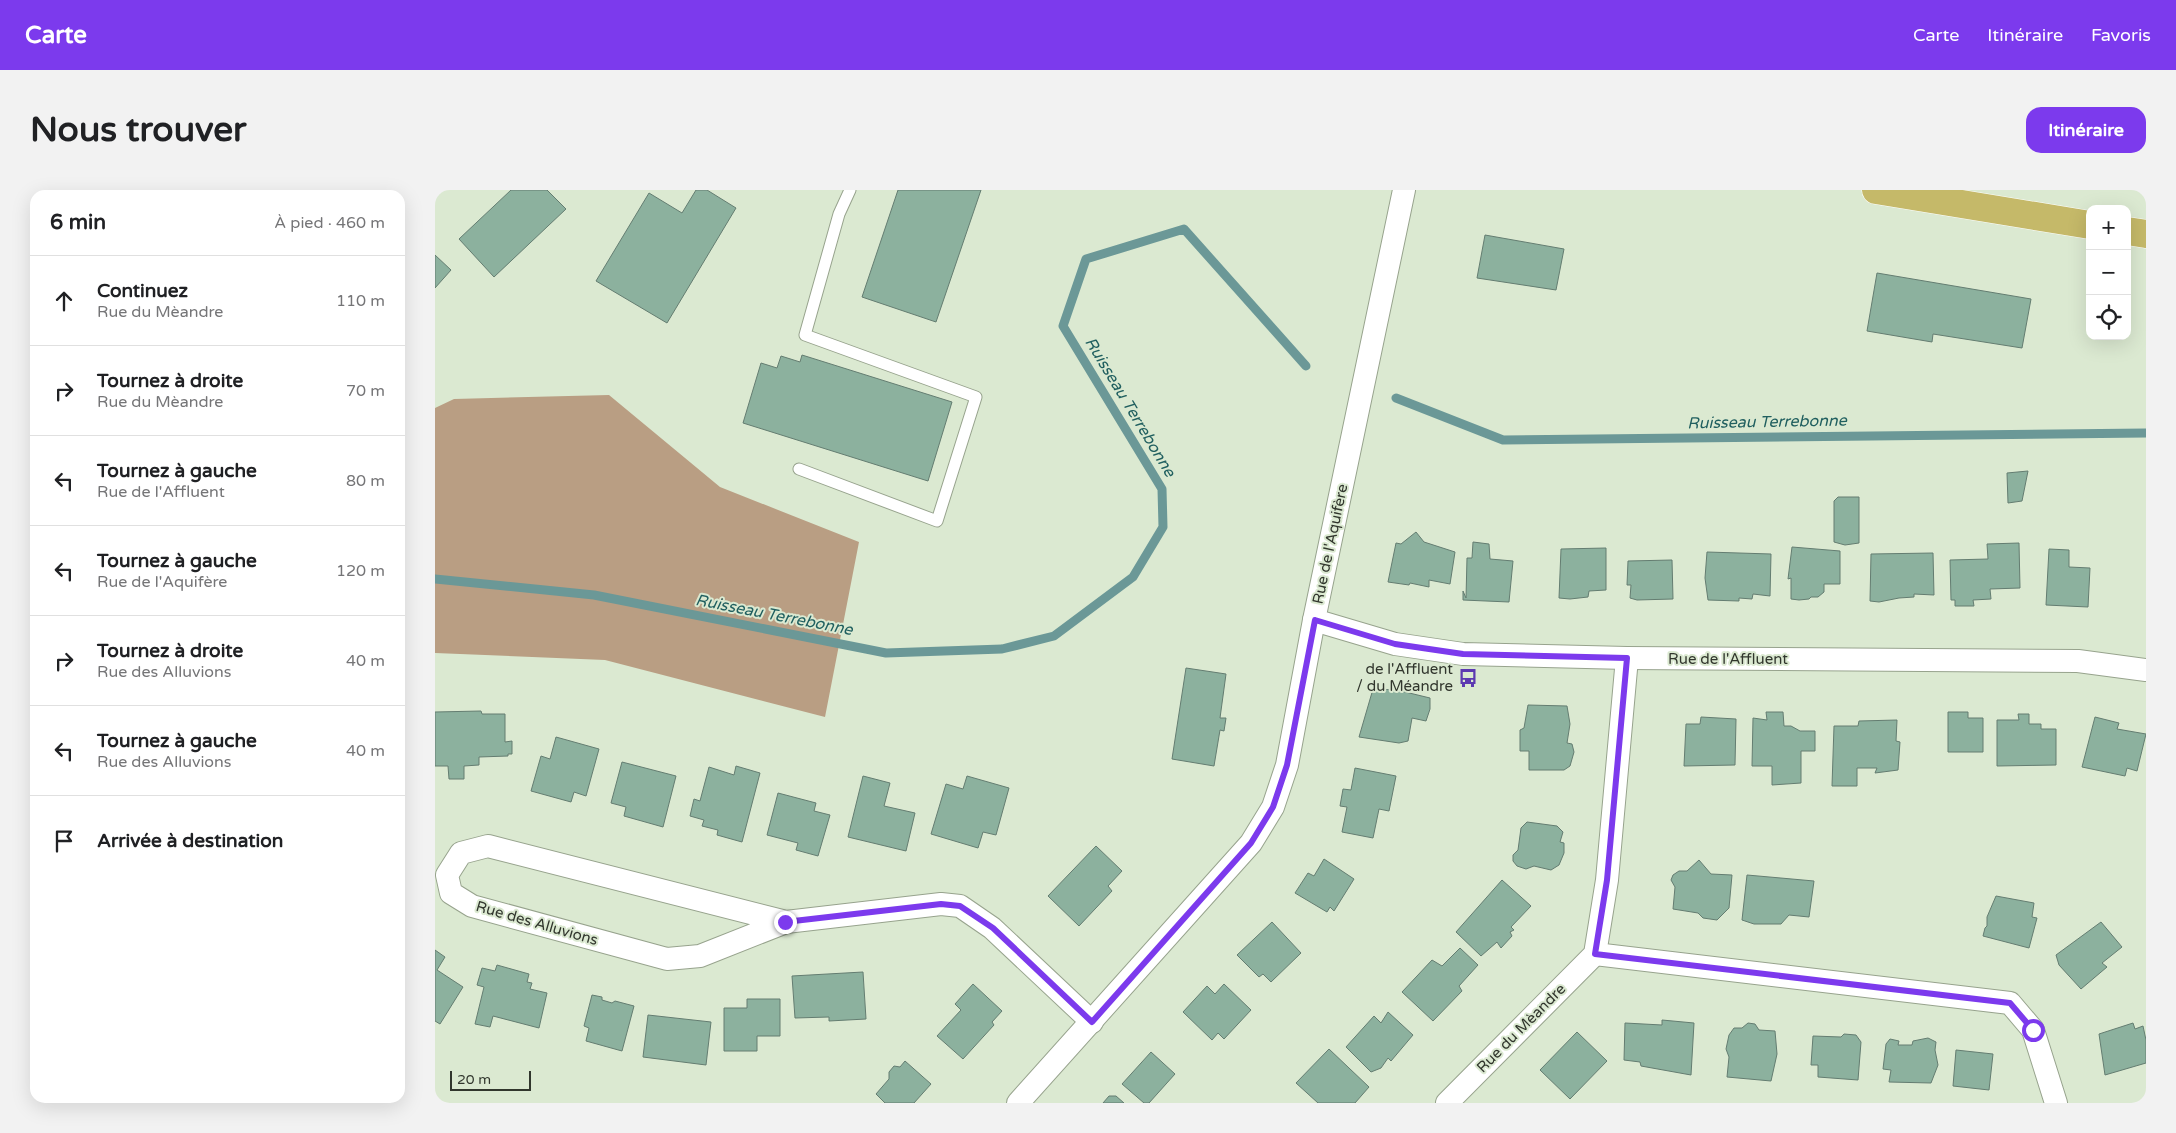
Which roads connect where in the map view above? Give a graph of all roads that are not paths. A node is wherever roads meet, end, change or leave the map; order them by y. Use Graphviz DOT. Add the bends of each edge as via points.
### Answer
graph roads {
  1 [pos="850,190"];
  2 [pos="1404,190"];
  3 [pos="1876,190"];
  4 [pos="1913,193"];
  5 [pos="2086,224"];
  6 [pos="2131,232"];
  7 [pos="2146,234"];
  8 [pos="799,469"];
  9 [pos="1315,620"];
  10 [pos="1627,658"];
  11 [pos="2146,670"];
  12 [pos="785,922"];
  13 [pos="1595,954"];
  14 [pos="1092,1022"];
  15 [pos="1018,1103"];
  16 [pos="1447,1103"];
  17 [pos="2056,1103"];
  1 -- 8 [label="lane" via="839,214 805,335 976,397 937,521"];
  2 -- 9 [label="street, Rue de l'Aquifère"];
  3 -- 4 [label="main road"];
  4 -- 5 [label="main road"];
  6 -- 7 [label="main road"];
  9 -- 10 [label="street, Rue de l'Affluent" via="1395,644 1463,654"];
  9 -- 14 [label="street, Rue de l'Aquifère" via="1287,765 1273,807 1251,843"];
  10 -- 11 [label="street, Rue de l'Affluent" via="2077,661"];
  10 -- 13 [label="street" via="1607,880"];
  12 -- 12 [label="street, Rue des Alluvions" via="488,846 461,853 447,875 451,893 472,906 667,959 700,956"];
  12 -- 14 [label="street, Rue des Alluvions" via="941,904 960,906 993,928"];
  13 -- 16 [label="street, Rue du Mèandre"];
  13 -- 17 [label="street" via="2010,1003 2033,1030"];
  14 -- 15 [label="street, Rue de l'Aquifère"];
}
